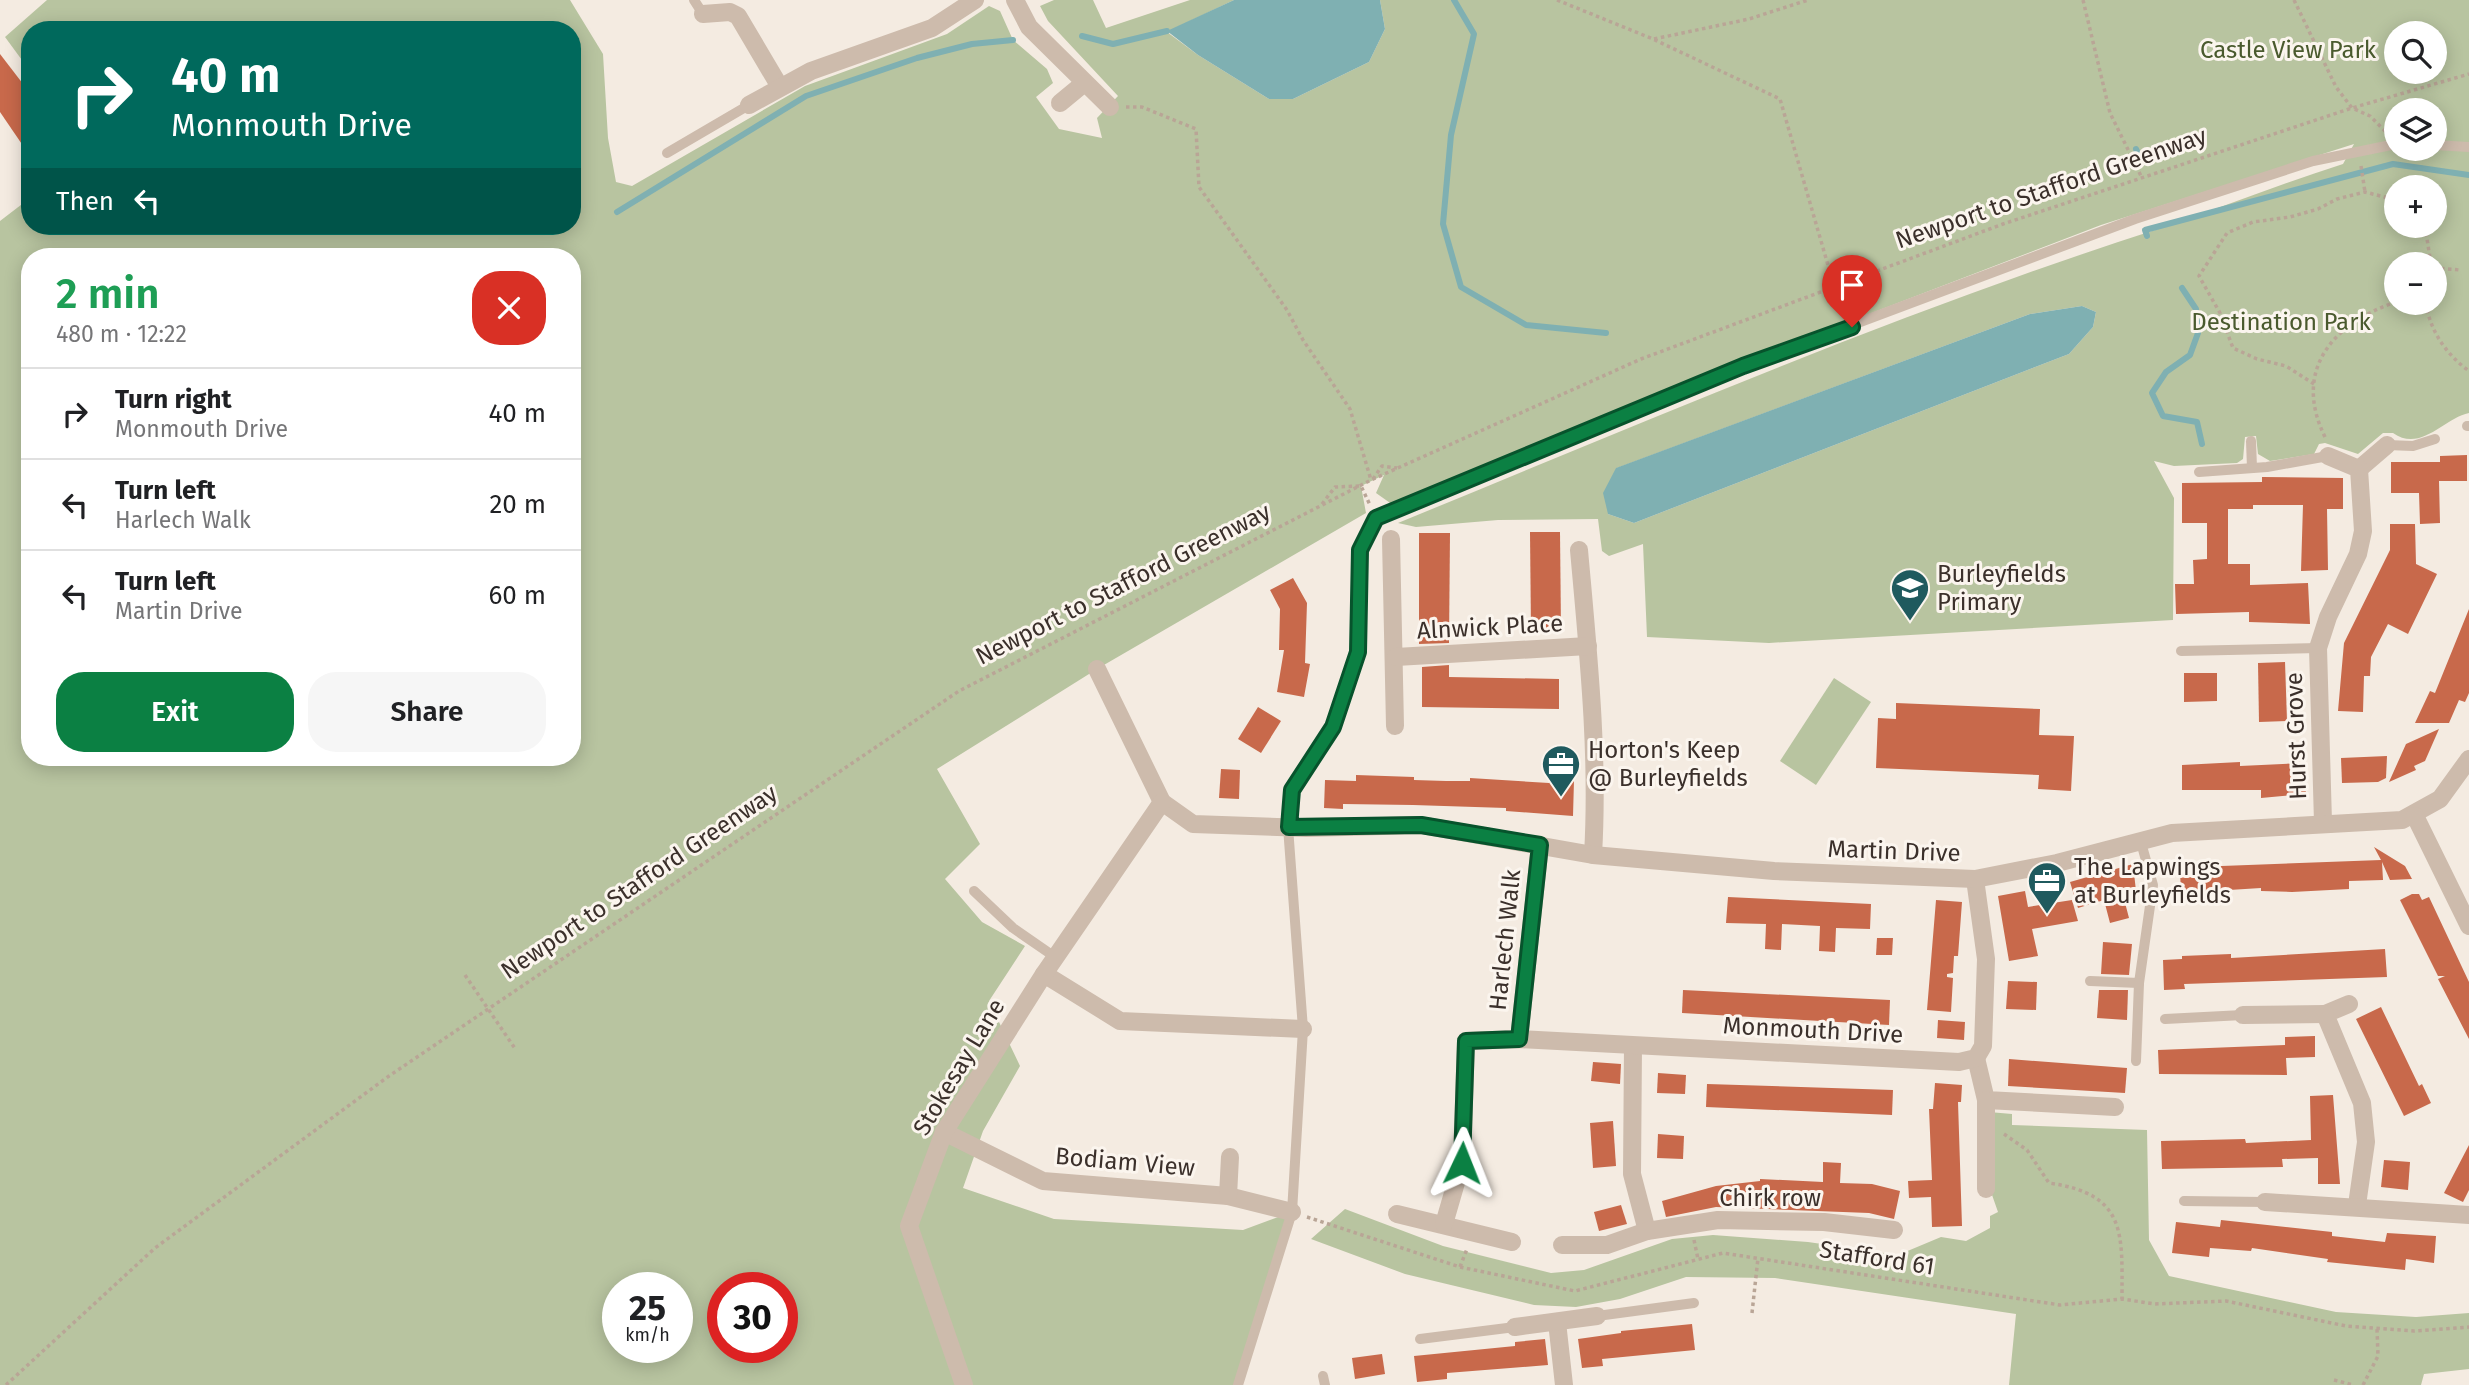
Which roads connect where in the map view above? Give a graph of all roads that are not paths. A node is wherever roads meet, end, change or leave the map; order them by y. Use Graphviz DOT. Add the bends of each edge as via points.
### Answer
graph roads {
  1 [pos="975,0"];
  2 [pos="1015,0"];
  3 [pos="699,7"];
  4 [pos="1083,84"];
  5 [pos="780,87"];
  6 [pos="1060,103"];
  7 [pos="749,105"];
  8 [pos="1110,107"];
  9 [pos="2384,146"];
  10 [pos="2447,146"];
  11 [pos="2469,147"];
  12 [pos="667,153"];
  13 [pos="2435,439"];
  14 [pos="2251,441"];
  15 [pos="2387,445"];
  16 [pos="2328,456"];
  17 [pos="2252,468"];
  18 [pos="2359,468"];
  19 [pos="2199,472"];
  20 [pos="1391,538"];
  21 [pos="1579,550"];
  22 [pos="1588,646"];
  23 [pos="2318,648"];
  24 [pos="2181,651"];
  25 [pos="1396,657"];
  26 [pos="1097,669"];
  27 [pos="1395,726"];
  28 [pos="2469,760"];
  29 [pos="1163,802"];
  30 [pos="2415,816"];
  31 [pos="2323,822"];
  32 [pos="1289,827"];
  33 [pos="2140,839"];
  34 [pos="1540,845"];
  35 [pos="1593,855"];
  36 [pos="1975,879"];
  37 [pos="974,891"];
  38 [pos="2469,926"];
  39 [pos="1055,957"];
  40 [pos="1044,974"];
  41 [pos="2090,981"];
  42 [pos="2139,982"];
  43 [pos="2349,1003"];
  44 [pos="2325,1014"];
  45 [pos="2243,1016"];
  46 [pos="2165,1018"];
  47 [pos="1303,1030"];
  48 [pos="1519,1039"];
  49 [pos="1633,1046"];
  50 [pos="1976,1058"];
  51 [pos="2136,1061"];
  52 [pos="1986,1100"];
  53 [pos="2115,1107"];
  54 [pos="944,1132"];
  55 [pos="1230,1157"];
  56 [pos="1986,1189"];
  57 [pos="1228,1196"];
  58 [pos="2184,1201"];
  59 [pos="2265,1202"];
  60 [pos="2357,1205"];
  61 [pos="1292,1212"];
  62 [pos="1396,1214"];
  63 [pos="2469,1215"];
  64 [pos="1444,1224"];
  65 [pos="1894,1230"];
  66 [pos="1647,1231"];
  67 [pos="1512,1242"];
  68 [pos="1562,1245"];
  69 [pos="1694,1303"];
  70 [pos="1597,1316"];
  71 [pos="1557,1322"];
  72 [pos="1515,1327"];
  73 [pos="1420,1339"];
  74 [pos="964,1385"];
  75 [pos="1238,1385"];
  76 [pos="1564,1385"];
  1 -- 5 [label="street" via="932,28 853,54"];
  2 -- 4 [label="street" via="1029,27"];
  3 -- 5 [label="street" via="738,16"];
  4 -- 6 [label="street"];
  4 -- 8 [label="street"];
  5 -- 7 [label="street"];
  7 -- 12 [label="lane"];
  9 -- 32 [label="lane" via="2313,161 2078,240 1743,366 1376,518 1360,550 1358,652 1333,727 1292,790"];
  10 -- 11 [label="lane"];
  13 -- 15 [label="lane" via="2413,446"];
  14 -- 17 [label="lane"];
  15 -- 18 [label="street"];
  16 -- 17 [label="lane"];
  16 -- 18 [label="street"];
  17 -- 19 [label="lane"];
  18 -- 23 [label="street, Hurst Grove" via="2363,531 2358,554"];
  20 -- 25 [label="street, Alnwick Place"];
  21 -- 22 [label="street"];
  22 -- 25 [label="street, Alnwick Place"];
  22 -- 35 [label="street" via="1596,809"];
  23 -- 24 [label="lane, Hurst Grove"];
  23 -- 31 [label="street, Hurst Grove"];
  25 -- 27 [label="street, Alnwick Place"];
  26 -- 29 [label="street"];
  28 -- 30 [label="street, Martin Drive" via="2440,799"];
  29 -- 32 [label="street, Martin Drive" via="1193,824"];
  29 -- 39 [label="street, Stokesay Lane"];
  30 -- 31 [label="street, Martin Drive" via="2381,824"];
  30 -- 38 [label="street"];
  31 -- 33 [label="street, Martin Drive"];
  32 -- 34 [label="street, Martin Drive" via="1421,825"];
  32 -- 47 [label="lane"];
  33 -- 36 [label="street, Martin Drive" via="2057,863"];
  33 -- 42 [label="lane" via="2153,885"];
  34 -- 35 [label="street, Martin Drive"];
  34 -- 48 [label="street, Harlech Walk"];
  35 -- 36 [label="street, Martin Drive" via="1774,871"];
  36 -- 50 [label="street" via="1986,959 1983,1046"];
  37 -- 39 [label="lane" via="1013,928"];
  39 -- 40 [label="street, Stokesay Lane"];
  40 -- 47 [label="street" via="1120,1021"];
  40 -- 54 [label="street, Stokesay Lane"];
  41 -- 42 [label="lane"];
  42 -- 51 [label="lane"];
  43 -- 44 [label="street"];
  44 -- 45 [label="street"];
  44 -- 60 [label="street" via="2362,1103 2366,1142"];
  45 -- 46 [label="lane"];
  47 -- 61 [label="lane"];
  48 -- 49 [label="street, Monmouth Drive"];
  48 -- 64 [label="street, Monmouth Drive" via="1466,1041 1462,1163"];
  49 -- 50 [label="street, Monmouth Drive" via="1959,1062"];
  49 -- 66 [label="street" via="1632,1174"];
  50 -- 52 [label="street"];
  52 -- 53 [label="street"];
  52 -- 56 [label="street"];
  54 -- 57 [label="street, Bodiam View" via="1043,1181"];
  54 -- 74 [label="street, Stokesay Lane" via="909,1226"];
  55 -- 57 [label="street, Bodiam View"];
  57 -- 61 [label="street, Bodiam View"];
  58 -- 59 [label="lane"];
  59 -- 60 [label="street"];
  60 -- 63 [label="street"];
  61 -- 75 [label="lane"];
  62 -- 64 [label="street"];
  64 -- 67 [label="street"];
  65 -- 66 [label="street, Chirk row" via="1824,1222 1718,1220"];
  66 -- 68 [label="street, Chirk row" via="1607,1245"];
  69 -- 70 [label="lane"];
  70 -- 71 [label="street"];
  71 -- 72 [label="street"];
  71 -- 76 [label="street"];
  72 -- 73 [label="lane"];
}
